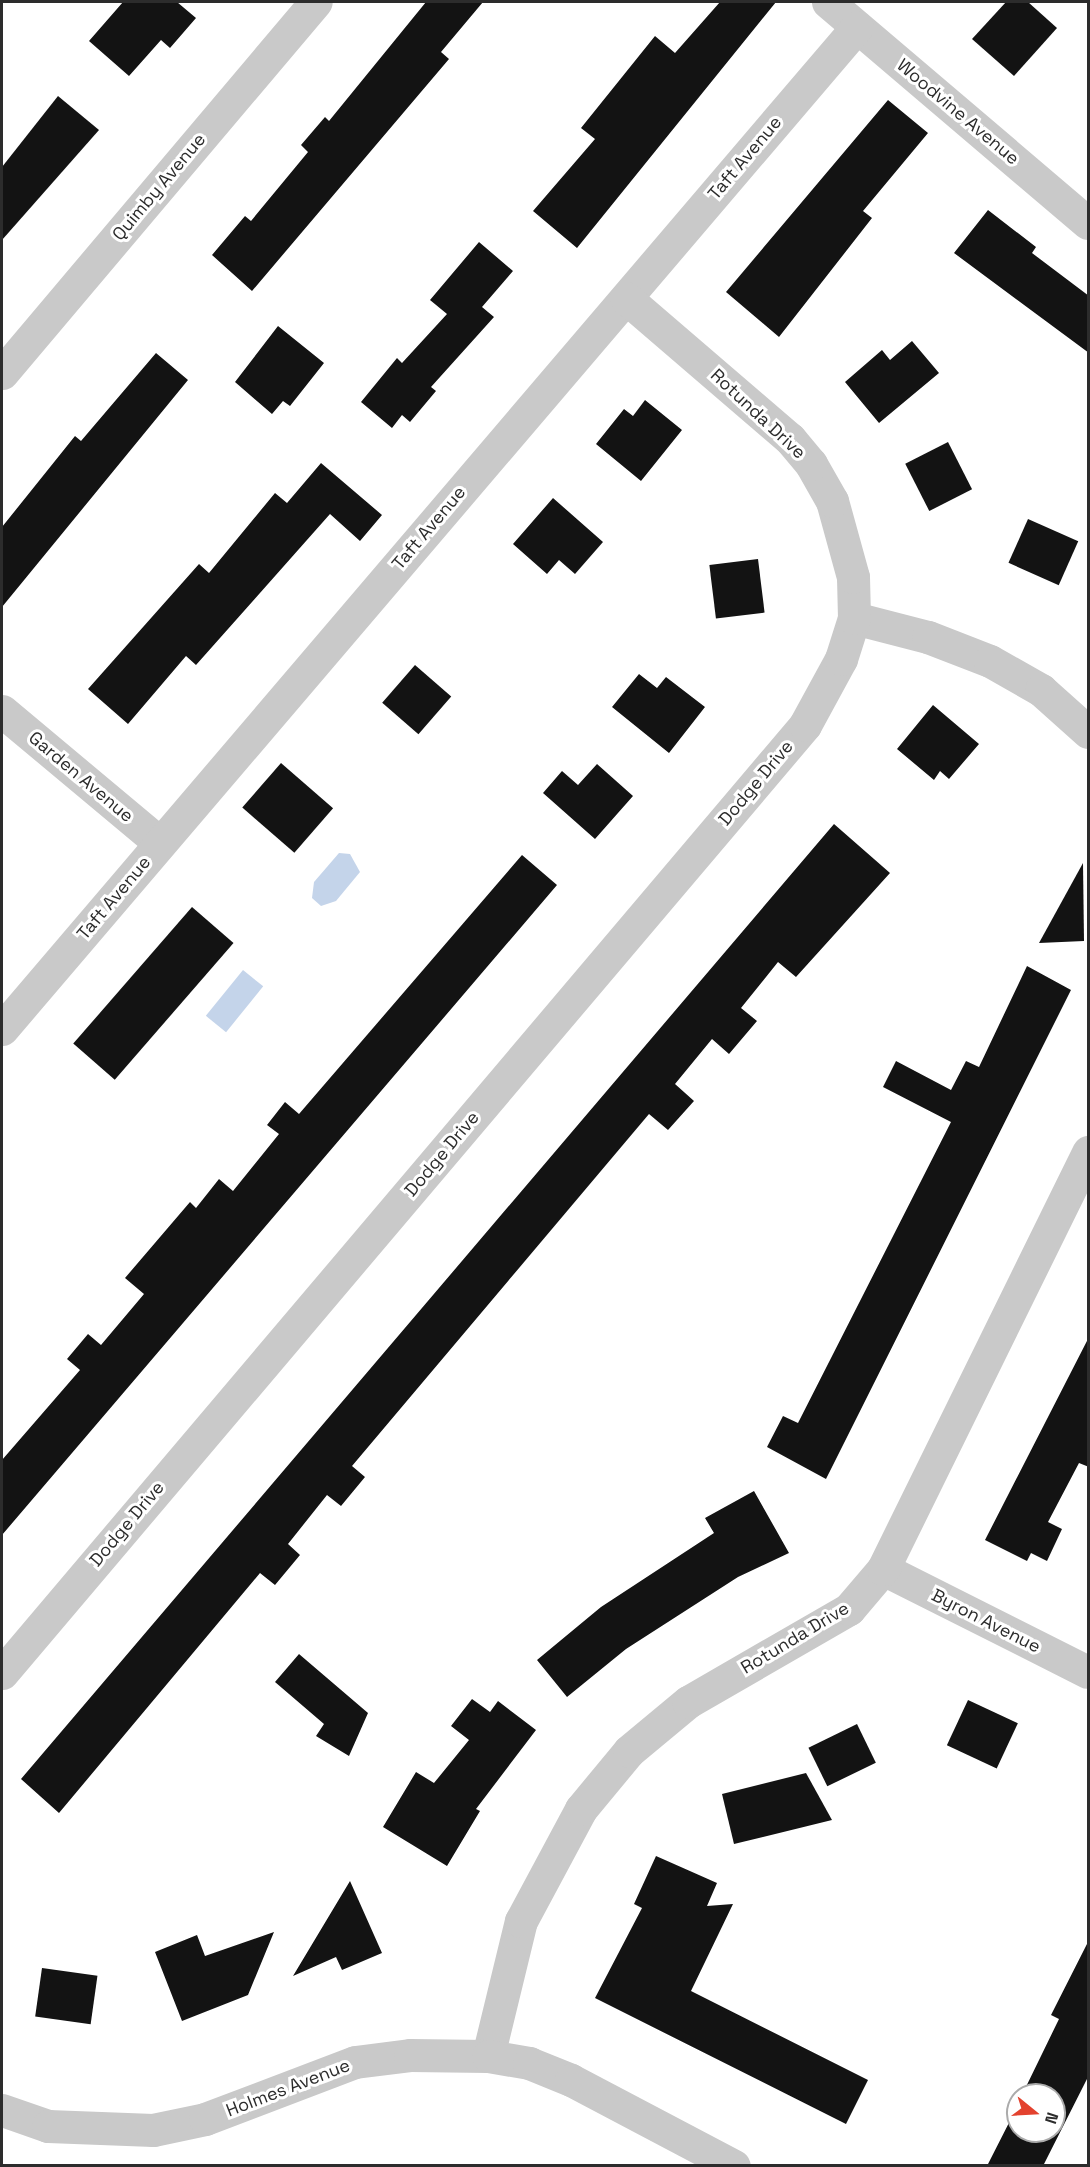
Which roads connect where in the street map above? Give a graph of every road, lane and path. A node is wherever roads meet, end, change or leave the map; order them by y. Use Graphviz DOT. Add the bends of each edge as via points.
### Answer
graph roads {
  1 [pos="316,2"];
  2 [pos="828,2"];
  3 [pos="857,27"];
  4 [pos="1089,223"];
  5 [pos="626,298"];
  6 [pos="2,373"];
  7 [pos="854,618"];
  8 [pos="2,711"];
  9 [pos="1089,732"];
  10 [pos="160,843"];
  11 [pos="2,1029"];
  12 [pos="1089,1152"];
  13 [pos="883,1569"];
  14 [pos="1089,1672"];
  15 [pos="2,1673"];
  16 [pos="488,2056"];
  17 [pos="2,2110"];
  18 [pos="734,2166"];
  1 -- 6 [label="street, Quimby Avenue"];
  2 -- 3 [label="street, Woodvine Avenue"];
  3 -- 4 [label="street, Woodvine Avenue"];
  3 -- 5 [label="street, Taft Avenue"];
  5 -- 7 [label="street, Rotunda Drive" via="790,439 811,464 846,540"];
  5 -- 10 [label="street, Taft Avenue"];
  7 -- 9 [label="street" via="928,637 990,661 1041,690"];
  7 -- 15 [label="street, Dodge Drive" via="841,659 805,725"];
  8 -- 10 [label="street, Garden Avenue"];
  10 -- 11 [label="street, Taft Avenue"];
  12 -- 13 [label="street, Rotunda Drive"];
  13 -- 14 [label="street, Byron Avenue"];
  13 -- 16 [label="street, Rotunda Drive" via="849,1609 688,1702 629,1751 581,1809 521,1921"];
  16 -- 17 [label="street, Holmes Avenue" via="410,2055 355,2062 205,2119 153,2130 48,2126"];
  16 -- 18 [label="street, Holmes Avenue" via="530,2063 571,2080"];
}
